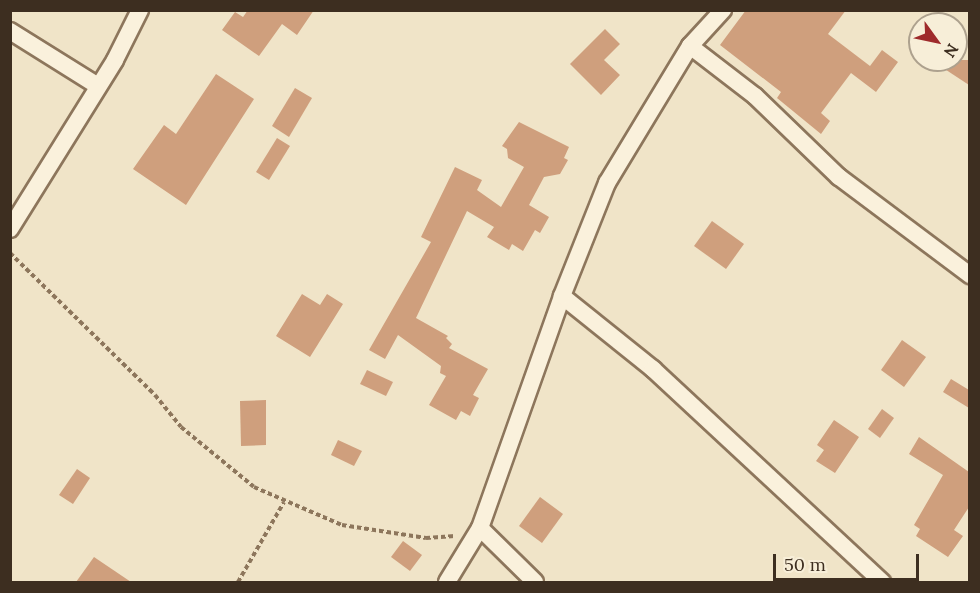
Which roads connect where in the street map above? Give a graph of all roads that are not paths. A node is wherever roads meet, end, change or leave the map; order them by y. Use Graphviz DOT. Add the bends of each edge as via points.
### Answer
graph roads {
  1 [pos="140,10"];
  2 [pos="723,10"];
  3 [pos="10,31"];
  4 [pos="690,46"];
  5 [pos="98,86"];
  6 [pos="10,229"];
  7 [pos="969,275"];
  8 [pos="562,296"];
  9 [pos="480,528"];
  10 [pos="447,582"];
  11 [pos="535,582"];
  12 [pos="882,582"];
  1 -- 5 [label="street"];
  2 -- 4 [label="street"];
  3 -- 5 [label="street"];
  4 -- 7 [label="street" via="754,96 839,177"];
  4 -- 8 [label="street" via="607,183"];
  5 -- 6 [label="street"];
  8 -- 9 [label="street"];
  8 -- 12 [label="street" via="653,369"];
  9 -- 10 [label="street"];
  9 -- 11 [label="street"];
}
